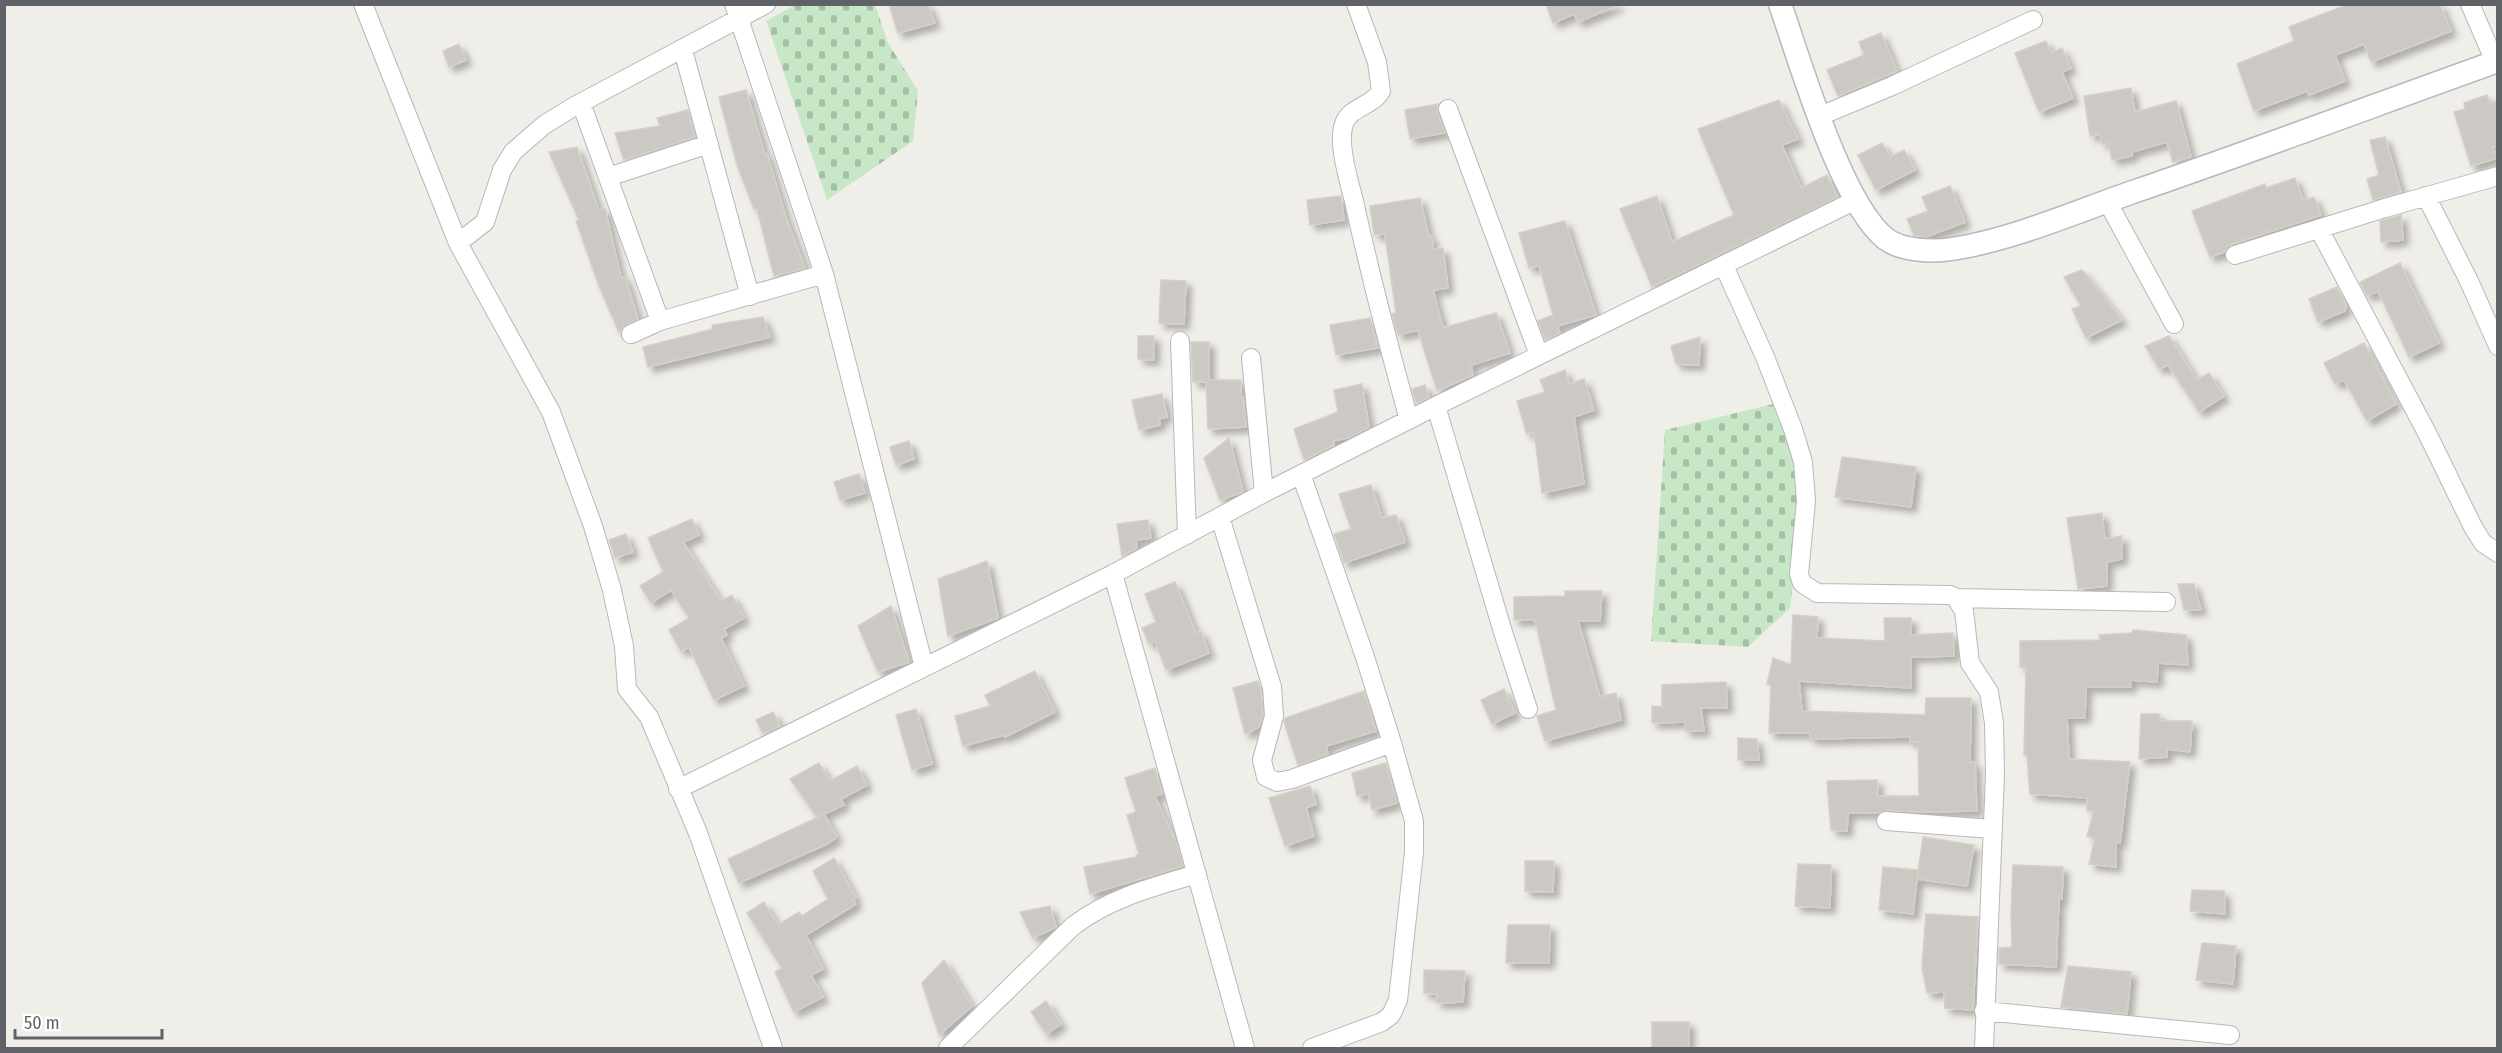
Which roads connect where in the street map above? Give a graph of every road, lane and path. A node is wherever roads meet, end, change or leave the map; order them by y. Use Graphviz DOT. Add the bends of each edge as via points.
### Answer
graph roads {
  1 [pos="363,4"];
  2 [pos="766,4"];
  3 [pos="1356,4"];
  4 [pos="1780,4"];
  5 [pos="2470,4"];
  6 [pos="736,12"];
  7 [pos="2032,20"];
  8 [pos="683,50"];
  9 [pos="2496,62"];
  10 [pos="581,103"];
  11 [pos="1448,110"];
  12 [pos="1820,116"];
  13 [pos="709,144"];
  14 [pos="2498,176"];
  15 [pos="608,177"];
  16 [pos="2426,196"];
  17 [pos="1856,200"];
  18 [pos="2107,201"];
  19 [pos="2319,229"];
  20 [pos="458,243"];
  21 [pos="2235,255"];
  22 [pos="1724,266"];
  23 [pos="824,274"];
  24 [pos="750,296"];
  25 [pos="660,321"];
  26 [pos="2174,324"];
  27 [pos="631,334"];
  28 [pos="1180,341"];
  29 [pos="2498,346"];
  30 [pos="1539,355"];
  31 [pos="1251,358"];
  32 [pos="1436,406"];
  33 [pos="1409,420"];
  34 [pos="1301,474"];
  35 [pos="1264,493"];
  36 [pos="1220,517"];
  37 [pos="1187,535"];
  38 [pos="2498,553"];
  39 [pos="1113,574"];
  40 [pos="1956,598"];
  41 [pos="2166,602"];
  42 [pos="924,667"];
  43 [pos="1528,709"];
  44 [pos="1392,742"];
  45 [pos="678,789"];
  46 [pos="1886,821"];
  47 [pos="1992,829"];
  48 [pos="1197,874"];
  49 [pos="1984,1011"];
  50 [pos="2230,1035"];
  51 [pos="773,1048"];
  52 [pos="948,1048"];
  53 [pos="1245,1048"];
  54 [pos="1312,1048"];
  55 [pos="1984,1048"];
  1 -- 20 [label="street"];
  2 -- 6 [label="street"];
  3 -- 33 [label="street" via="1377,62 1381,91 1346,120 1345,160"];
  4 -- 12 [label="street"];
  5 -- 9 [label="street"];
  6 -- 8 [label="street"];
  6 -- 23 [label="street"];
  7 -- 12 [label="street"];
  8 -- 10 [label="street"];
  8 -- 13 [label="street"];
  9 -- 18 [label="street"];
  10 -- 15 [label="street"];
  10 -- 20 [label="street" via="544,125 513,152 502,170 485,222"];
  11 -- 30 [label="street"];
  12 -- 17 [label="street"];
  13 -- 15 [label="street"];
  13 -- 24 [label="street"];
  14 -- 16 [label="street"];
  15 -- 25 [label="street"];
  16 -- 19 [label="street"];
  16 -- 29 [label="street"];
  17 -- 18 [label="street" via="1887,240 1922,249 1949,249 1996,239"];
  17 -- 22 [label="street"];
  18 -- 26 [label="street"];
  19 -- 21 [label="street"];
  19 -- 38 [label="street" via="2473,526 2484,543"];
  20 -- 45 [label="street" via="552,411 612,590 624,646 627,689 649,717"];
  22 -- 30 [label="street"];
  22 -- 40 [label="street" via="1765,357 1803,462 1806,501 1799,574 1802,583 1817,593 1943,594"];
  23 -- 24 [label="street"];
  23 -- 42 [label="street"];
  24 -- 25 [label="street"];
  25 -- 27 [label="street"];
  28 -- 37 [label="street"];
  30 -- 32 [label="street"];
  31 -- 35 [label="street"];
  32 -- 33 [label="street"];
  32 -- 43 [label="street"];
  33 -- 34 [label="street"];
  34 -- 35 [label="street"];
  34 -- 44 [label="street"];
  35 -- 36 [label="street"];
  36 -- 37 [label="street"];
  36 -- 44 [label="street" via="1272,687 1274,716 1262,760 1266,777 1277,782 1292,779"];
  37 -- 39 [label="street"];
  39 -- 42 [label="street"];
  39 -- 48 [label="street"];
  40 -- 41 [label="street"];
  40 -- 47 [label="street" via="1964,611 1970,663 1989,692 1992,706"];
  42 -- 45 [label="street"];
  44 -- 54 [label="street" via="1414,836 1398,1000 1391,1015 1382,1022"];
  45 -- 51 [label="street" via="698,834"];
  46 -- 47 [label="street"];
  47 -- 49 [label="street"];
  48 -- 52 [label="street" via="1126,896 1089,914"];
  48 -- 53 [label="street"];
  49 -- 50 [label="street"];
  49 -- 55 [label="street"];
}
